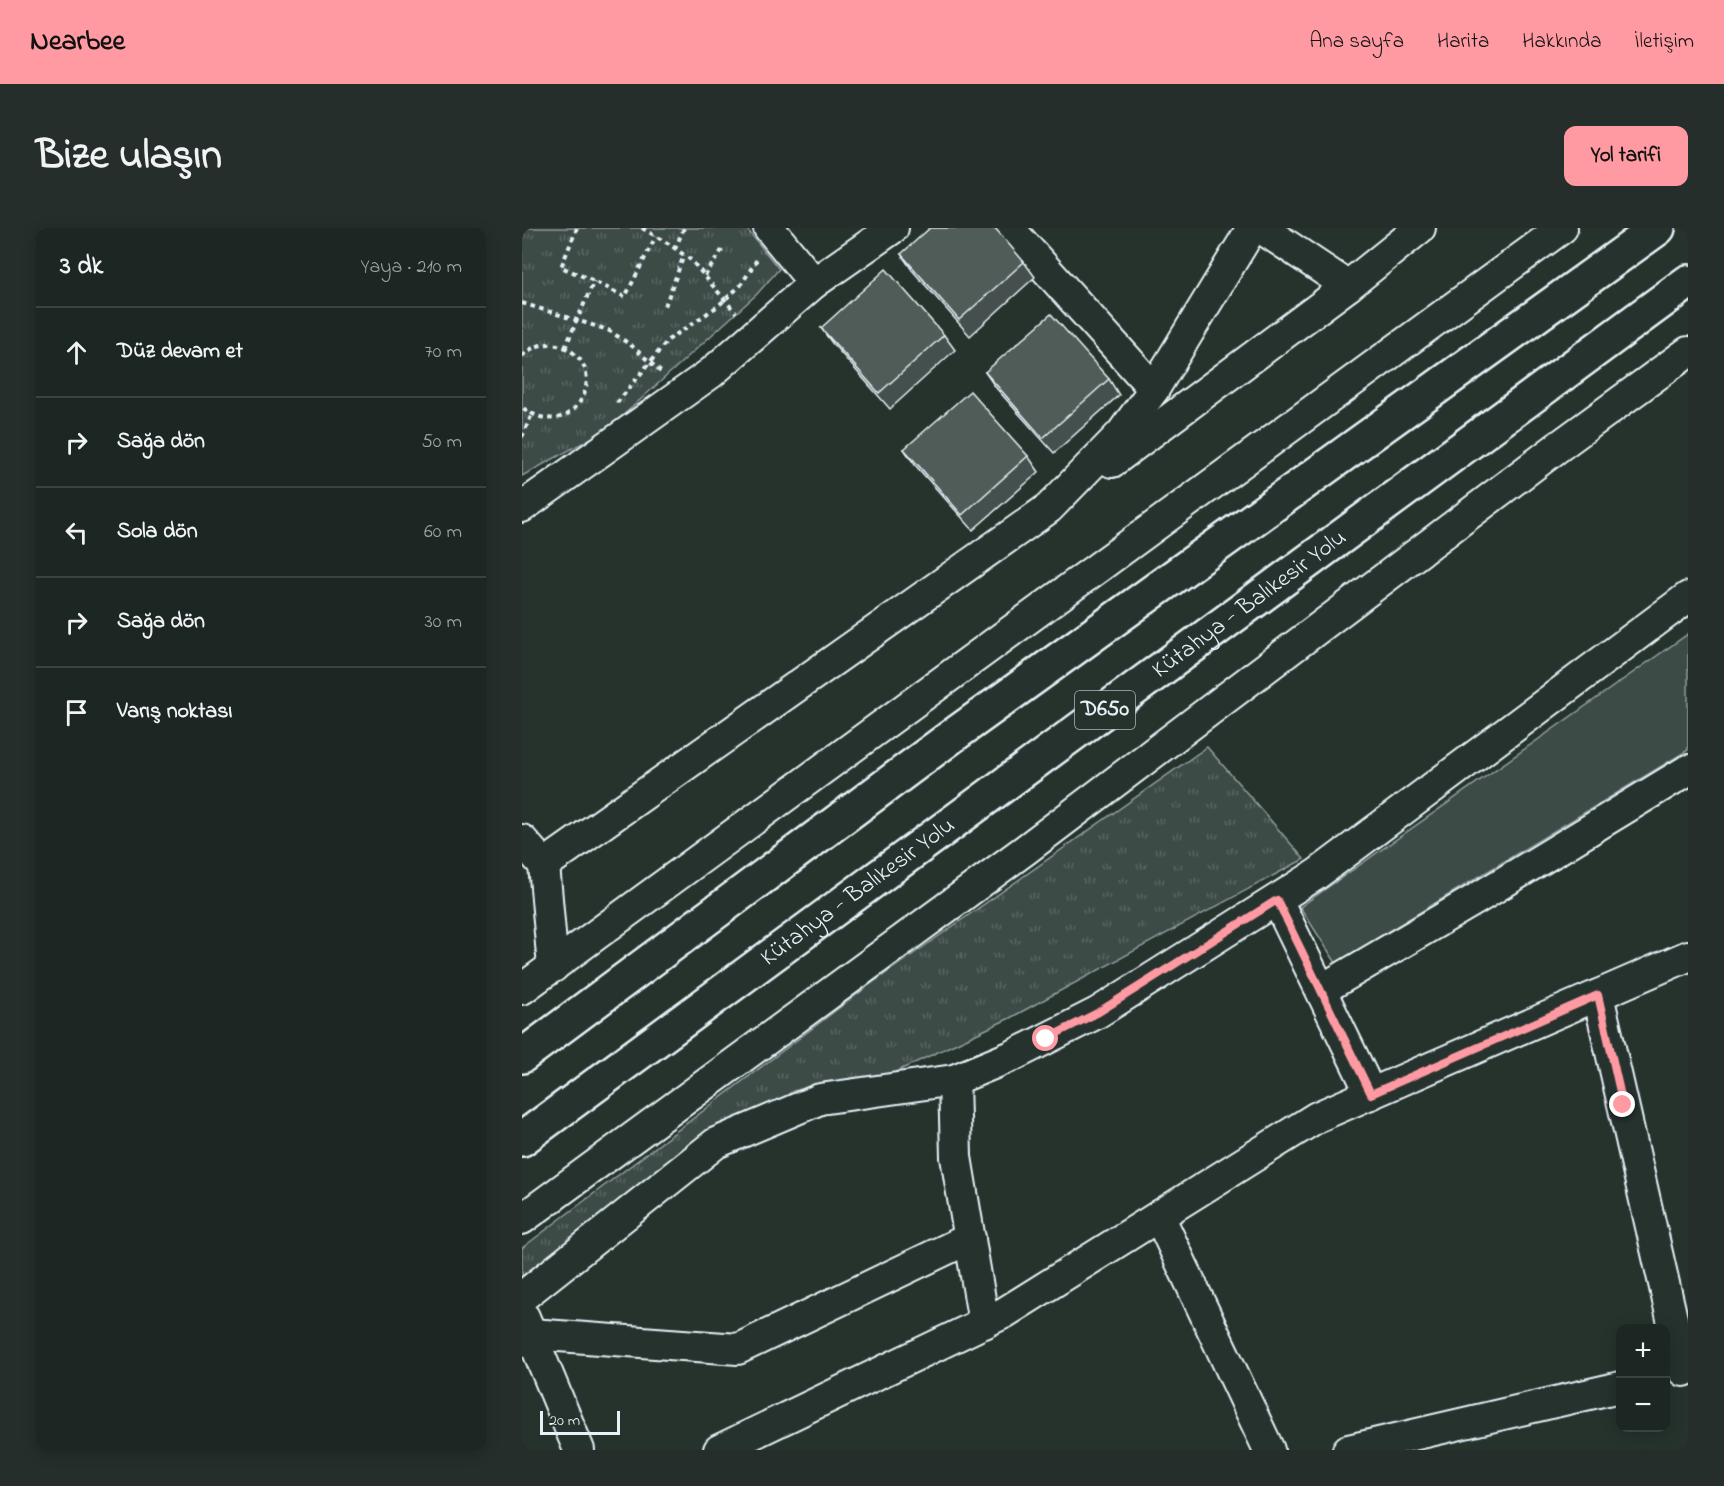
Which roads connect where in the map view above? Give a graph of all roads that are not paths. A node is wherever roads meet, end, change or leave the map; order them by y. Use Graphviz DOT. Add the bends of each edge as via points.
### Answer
graph roads {
  1 [pos="892,228"];
  2 [pos="1009,228"];
  3 [pos="1252,228"];
  4 [pos="1261,228"];
  5 [pos="1420,228"];
  6 [pos="1646,231"];
  7 [pos="1553,233"];
  8 [pos="762,241"];
  9 [pos="1688,282"];
  10 [pos="814,283"];
  11 [pos="1348,286"];
  12 [pos="1688,352"];
  13 [pos="1154,389"];
  14 [pos="522,507"];
  15 [pos="1049,508"];
  16 [pos="1688,597"];
  17 [pos="1688,770"];
  18 [pos="522,840"];
  19 [pos="544,865"];
  20 [pos="1277,900"];
  21 [pos="1688,956"];
  22 [pos="553,967"];
  23 [pos="522,989"];
  24 [pos="1321,990"];
  25 [pos="1598,995"];
  26 [pos="522,1056"];
  27 [pos="954,1080"];
  28 [pos="1371,1094"];
  29 [pos="522,1139"];
  30 [pos="1159,1216"];
  31 [pos="522,1219"];
  32 [pos="970,1238"];
  33 [pos="522,1297"];
  34 [pos="526,1323"];
  35 [pos="984,1323"];
  36 [pos="1679,1372"];
  37 [pos="1616,1388"];
  38 [pos="579,1450"];
  39 [pos="719,1450"];
  40 [pos="1269,1450"];
  41 [pos="1348,1450"];
  1 -- 10 [label="street"];
  2 -- 13 [label="street"];
  3 -- 13 [label="street"];
  4 -- 11 [label="street"];
  5 -- 11 [label="street"];
  6 -- 26 [label="highway, D650" via="951,736"];
  7 -- 22 [label="street"];
  8 -- 10 [label="street"];
  9 -- 29 [label="highway, Kütahya - Balıkesir Yolu / D650"];
  10 -- 14 [label="street" via="711,373"];
  11 -- 15 [label="street"];
  12 -- 31 [label="street" via="1025,850"];
  13 -- 15 [label="street" via="1122,433"];
  15 -- 19 [label="street"];
  16 -- 20 [label="street"];
  17 -- 24 [label="street"];
  18 -- 19 [label="street"];
  19 -- 22 [label="street"];
  20 -- 24 [label="street"];
  20 -- 27 [label="street" via="1097,1013"];
  21 -- 25 [label="street"];
  22 -- 23 [label="street"];
  24 -- 28 [label="street"];
  25 -- 28 [label="street"];
  25 -- 36 [label="street"];
  27 -- 32 [label="street" via="956,1157"];
  27 -- 33 [label="street" via="820,1099 716,1143"];
  28 -- 30 [label="street" via="1317,1117"];
  30 -- 35 [label="street"];
  30 -- 40 [label="street"];
  32 -- 34 [label="street" via="738,1349"];
  32 -- 35 [label="street"];
  34 -- 38 [label="street"];
  35 -- 39 [label="street"];
  37 -- 41 [label="street"];
}
